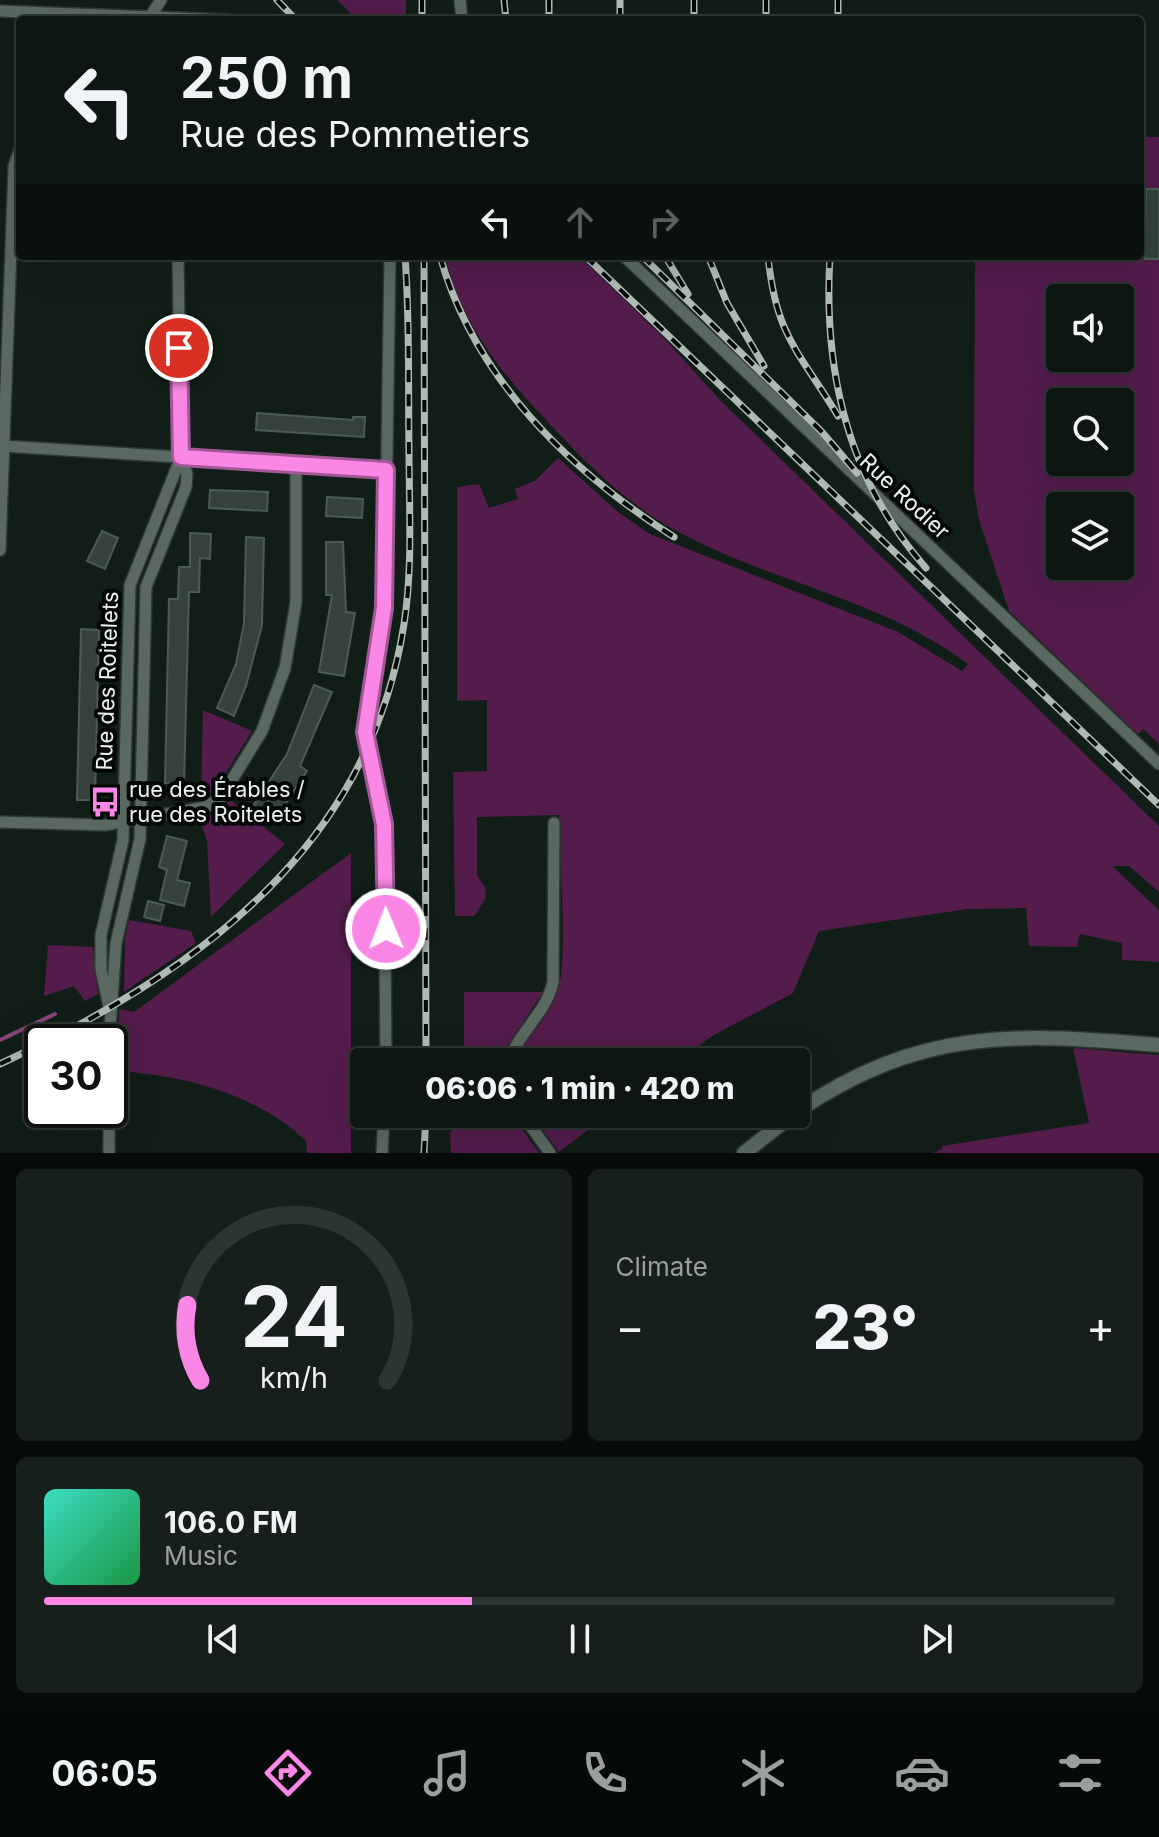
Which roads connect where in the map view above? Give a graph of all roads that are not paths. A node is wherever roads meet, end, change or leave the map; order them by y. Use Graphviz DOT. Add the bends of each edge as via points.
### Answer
graph roads {
  1 [pos="50,6"];
  2 [pos="0,11"];
  3 [pos="132,16"];
  4 [pos="16,160"];
  5 [pos="178,260"];
  6 [pos="390,260"];
  7 [pos="628,260"];
  8 [pos="2,446"];
  9 [pos="181,457"];
  10 [pos="296,464"];
  11 [pos="386,470"];
  12 [pos="0,550"];
  13 [pos="128,596"];
  14 [pos="145,597"];
  15 [pos="1159,764"];
  16 [pos="140,818"];
  17 [pos="123,821"];
  18 [pos="0,822"];
  19 [pos="554,823"];
  20 [pos="110,1008"];
  21 [pos="110,1024"];
  22 [pos="1159,1045"];
  23 [pos="386,1048"];
  24 [pos="516,1048"];
  25 [pos="810,1104"];
  26 [pos="109,1128"];
  27 [pos="383,1128"];
  28 [pos="532,1128"];
  29 [pos="776,1128"];
  30 [pos="109,1153"];
  31 [pos="382,1153"];
  32 [pos="550,1153"];
  33 [pos="744,1153"];
  1 -- 2 [label="street"];
  1 -- 3 [label="street"];
  4 -- 8 [label="street"];
  5 -- 9 [label="street, Rue des Roitelets"];
  6 -- 11 [label="street"];
  7 -- 15 [label="street, Rue Rodier"];
  8 -- 9 [label="street"];
  8 -- 12 [label="street"];
  9 -- 10 [label="street"];
  9 -- 13 [label="street, Rue des Roitelets"];
  9 -- 14 [label="street, Rue des Roitelets" via="186,487"];
  10 -- 11 [label="street"];
  10 -- 16 [label="street" via="294,620 283,676 262,731 214,804"];
  11 -- 23 [label="street" via="384,608 365,732 384,824"];
  13 -- 14 [label="street"];
  13 -- 17 [label="street, Rue des Roitelets"];
  14 -- 16 [label="street, Rue des Roitelets"];
  16 -- 17 [label="street"];
  16 -- 20 [label="street, Rue des Roitelets"];
  17 -- 18 [label="street"];
  17 -- 20 [label="street, Rue des Roitelets" via="101,935"];
  19 -- 24 [label="street" via="553,982 545,1006"];
  20 -- 21 [label="street, Rue des Roitelets"];
  22 -- 25 [label="street" via="1038,1036 956,1043 861,1074"];
  26 -- 30 [label="street"];
  27 -- 31 [label="street"];
  28 -- 32 [label="street"];
  29 -- 33 [label="street"];
}
